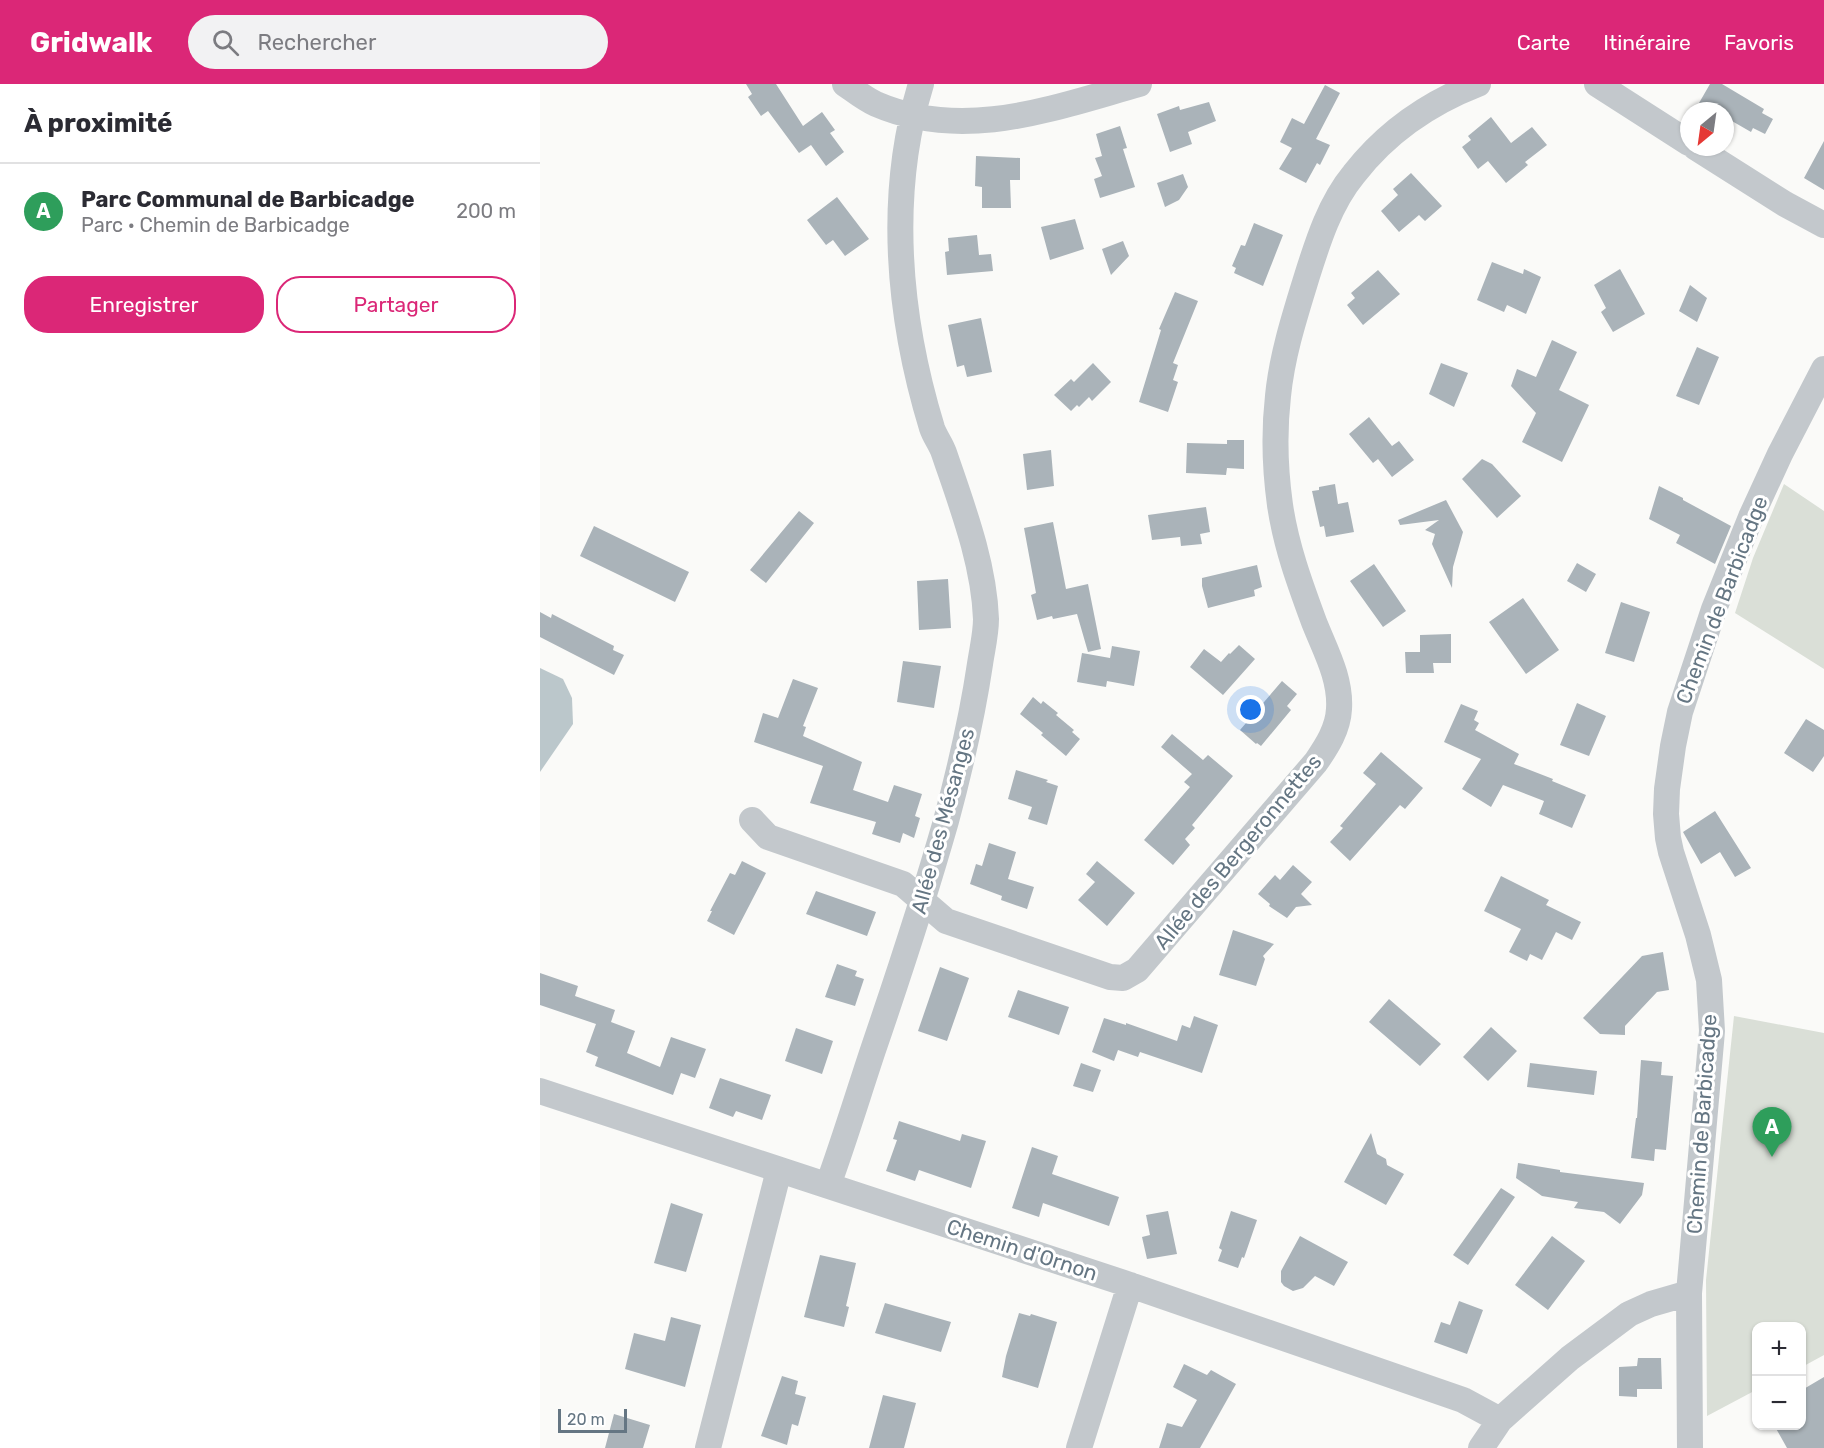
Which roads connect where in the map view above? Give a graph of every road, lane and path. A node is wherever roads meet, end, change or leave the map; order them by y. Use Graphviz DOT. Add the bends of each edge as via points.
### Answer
graph roads {
  1 [pos="845,84"];
  2 [pos="921,84"];
  3 [pos="1139,84"];
  4 [pos="1478,84"];
  5 [pos="1598,84"];
  6 [pos="911,116"];
  7 [pos="1680,137"];
  8 [pos="1709,156"];
  9 [pos="1824,225"];
  10 [pos="1824,369"];
  11 [pos="752,820"];
  12 [pos="923,901"];
  13 [pos="540,1091"];
  14 [pos="778,1170"];
  15 [pos="828,1185"];
  16 [pos="1130,1285"];
  17 [pos="1689,1293"];
  18 [pos="1500,1420"];
  19 [pos="708,1448"];
  20 [pos="1079,1448"];
  21 [pos="1481,1448"];
  22 [pos="1690,1448"];
  1 -- 6 [label="street" via="874,104"];
  2 -- 6 [label="street, Allée des Mésanges"];
  3 -- 6 [label="street" via="1028,115 984,121 934,121"];
  4 -- 12 [label="street, Allée des Bergeronnettes" via="1407,122 1353,174 1329,215 1293,320 1277,408 1276,454 1280,505 1292,564 1337,685 1338,716 1325,749 1137,970 1124,978 1110,977 946,921"];
  5 -- 7 [label="street"];
  6 -- 12 [label="street, Allée des Mésanges" via="901,201 901,277 933,431 943,449 980,569 986,621 963,756"];
  8 -- 9 [label="street"];
  10 -- 17 [label="street, Chemin de Barbicadge" via="1780,454 1733,561 1692,673 1673,746 1667,789 1668,838 1709,980 1712,1031"];
  11 -- 12 [label="street" via="768,837 903,884"];
  12 -- 15 [label="street, Allée des Mésanges"];
  13 -- 14 [label="street, Chemin d'Ornon"];
  14 -- 15 [label="street, Chemin d'Ornon"];
  14 -- 19 [label="street"];
  15 -- 16 [label="street, Chemin d'Ornon"];
  16 -- 18 [label="street, Chemin d'Ornon" via="1463,1400"];
  16 -- 20 [label="street"];
  17 -- 18 [label="street" via="1629,1314 1570,1358"];
  17 -- 22 [label="street, Chemin de Barbicadge"];
  18 -- 21 [label="street"];
}
